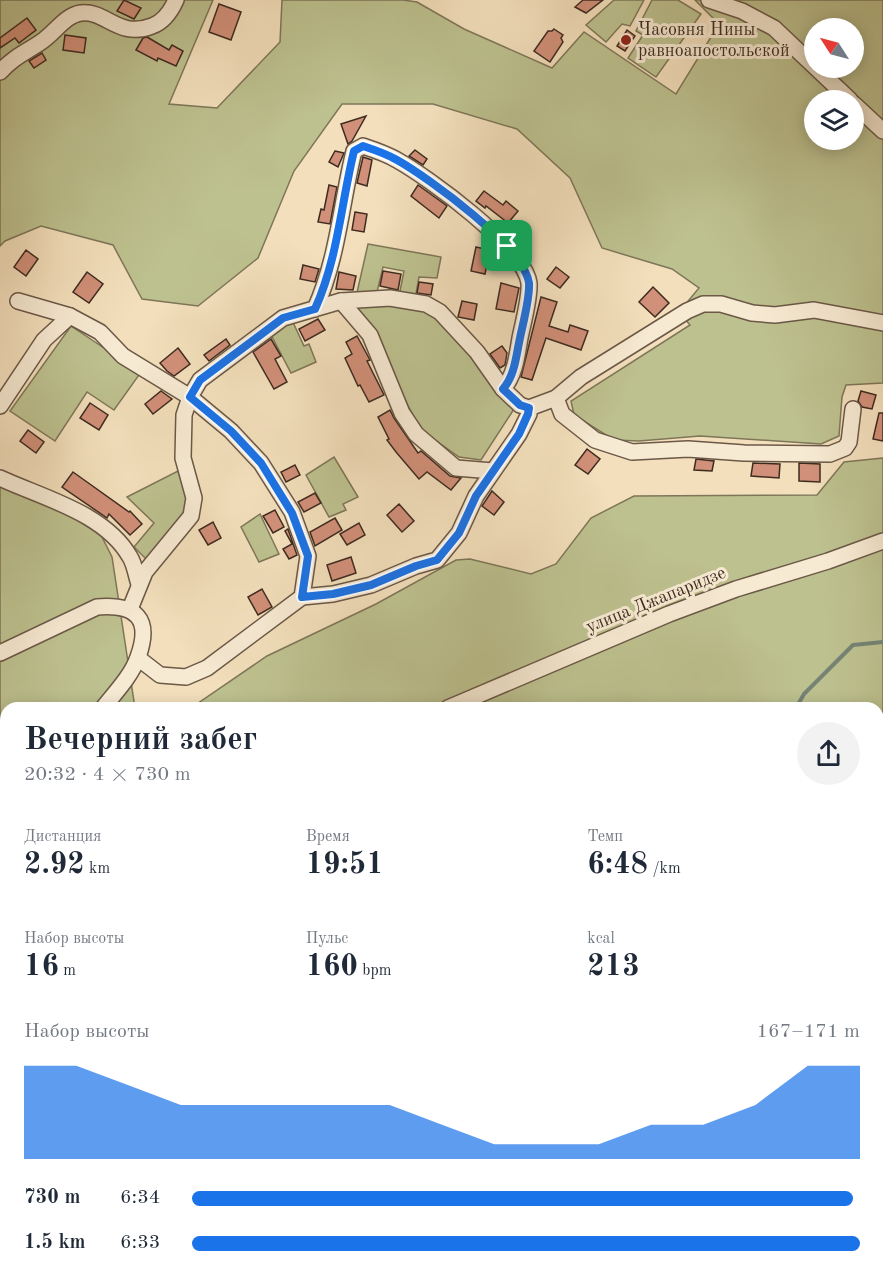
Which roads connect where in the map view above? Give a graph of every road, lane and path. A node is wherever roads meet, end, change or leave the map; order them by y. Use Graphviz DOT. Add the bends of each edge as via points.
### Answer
graph roads {
  1 [pos="176,0"];
  2 [pos="709,0"];
  3 [pos="0,72"];
  4 [pos="839,90"];
  5 [pos="864,113"];
  6 [pos="883,131"];
  7 [pos="18,301"];
  8 [pos="342,301"];
  9 [pos="315,309"];
  10 [pos="70,316"];
  11 [pos="883,323"];
  12 [pos="503,389"];
  13 [pos="190,397"];
  14 [pos="556,398"];
  15 [pos="0,406"];
  16 [pos="529,408"];
  17 [pos="853,409"];
  18 [pos="493,471"];
  19 [pos="0,478"];
  20 [pos="883,541"];
  21 [pos="139,584"];
  22 [pos="302,597"];
  23 [pos="130,609"];
  24 [pos="0,653"];
  25 [pos="138,658"];
  26 [pos="108,702"];
  27 [pos="462,702"];
  1 -- 3 [label="street" via="167,16 143,30 130,30 79,13"];
  2 -- 4 [label="street" via="774,28"];
  5 -- 6 [label="street"];
  7 -- 10 [label="street"];
  8 -- 9 [label="street"];
  8 -- 12 [label="street" via="390,298 426,304 440,312 477,352"];
  8 -- 18 [label="street" via="370,335 402,413 416,434 456,468"];
  9 -- 12 [label="street" via="335,251 354,151 363,146 395,158 449,194 507,246 529,283 511,380"];
  9 -- 13 [label="street" via="283,318 200,380"];
  10 -- 13 [label="street" via="100,332 123,356"];
  10 -- 15 [label="street" via="44,340"];
  11 -- 14 [label="street" via="814,310 775,315 703,304 581,377"];
  12 -- 16 [label="street"];
  13 -- 21 [label="street" via="184,416 183,458 194,498 191,516"];
  13 -- 22 [label="street" via="231,431 261,463 292,513 308,556"];
  14 -- 16 [label="street"];
  14 -- 17 [label="street" via="562,414 596,440 632,452 688,449 830,454 849,442"];
  16 -- 18 [label="street" via="519,434"];
  18 -- 22 [label="street" via="459,533 437,560 371,585"];
  19 -- 21 [label="street" via="53,498 106,528 131,557"];
  20 -- 27 [label="street, улица Джапаридзе" via="669,614"];
  21 -- 23 [label="street"];
  22 -- 25 [label="street" via="207,668 186,677 160,675"];
  23 -- 24 [label="street" via="97,607"];
  23 -- 25 [label="street" via="139,616 144,633"];
  25 -- 26 [label="street"];
}
